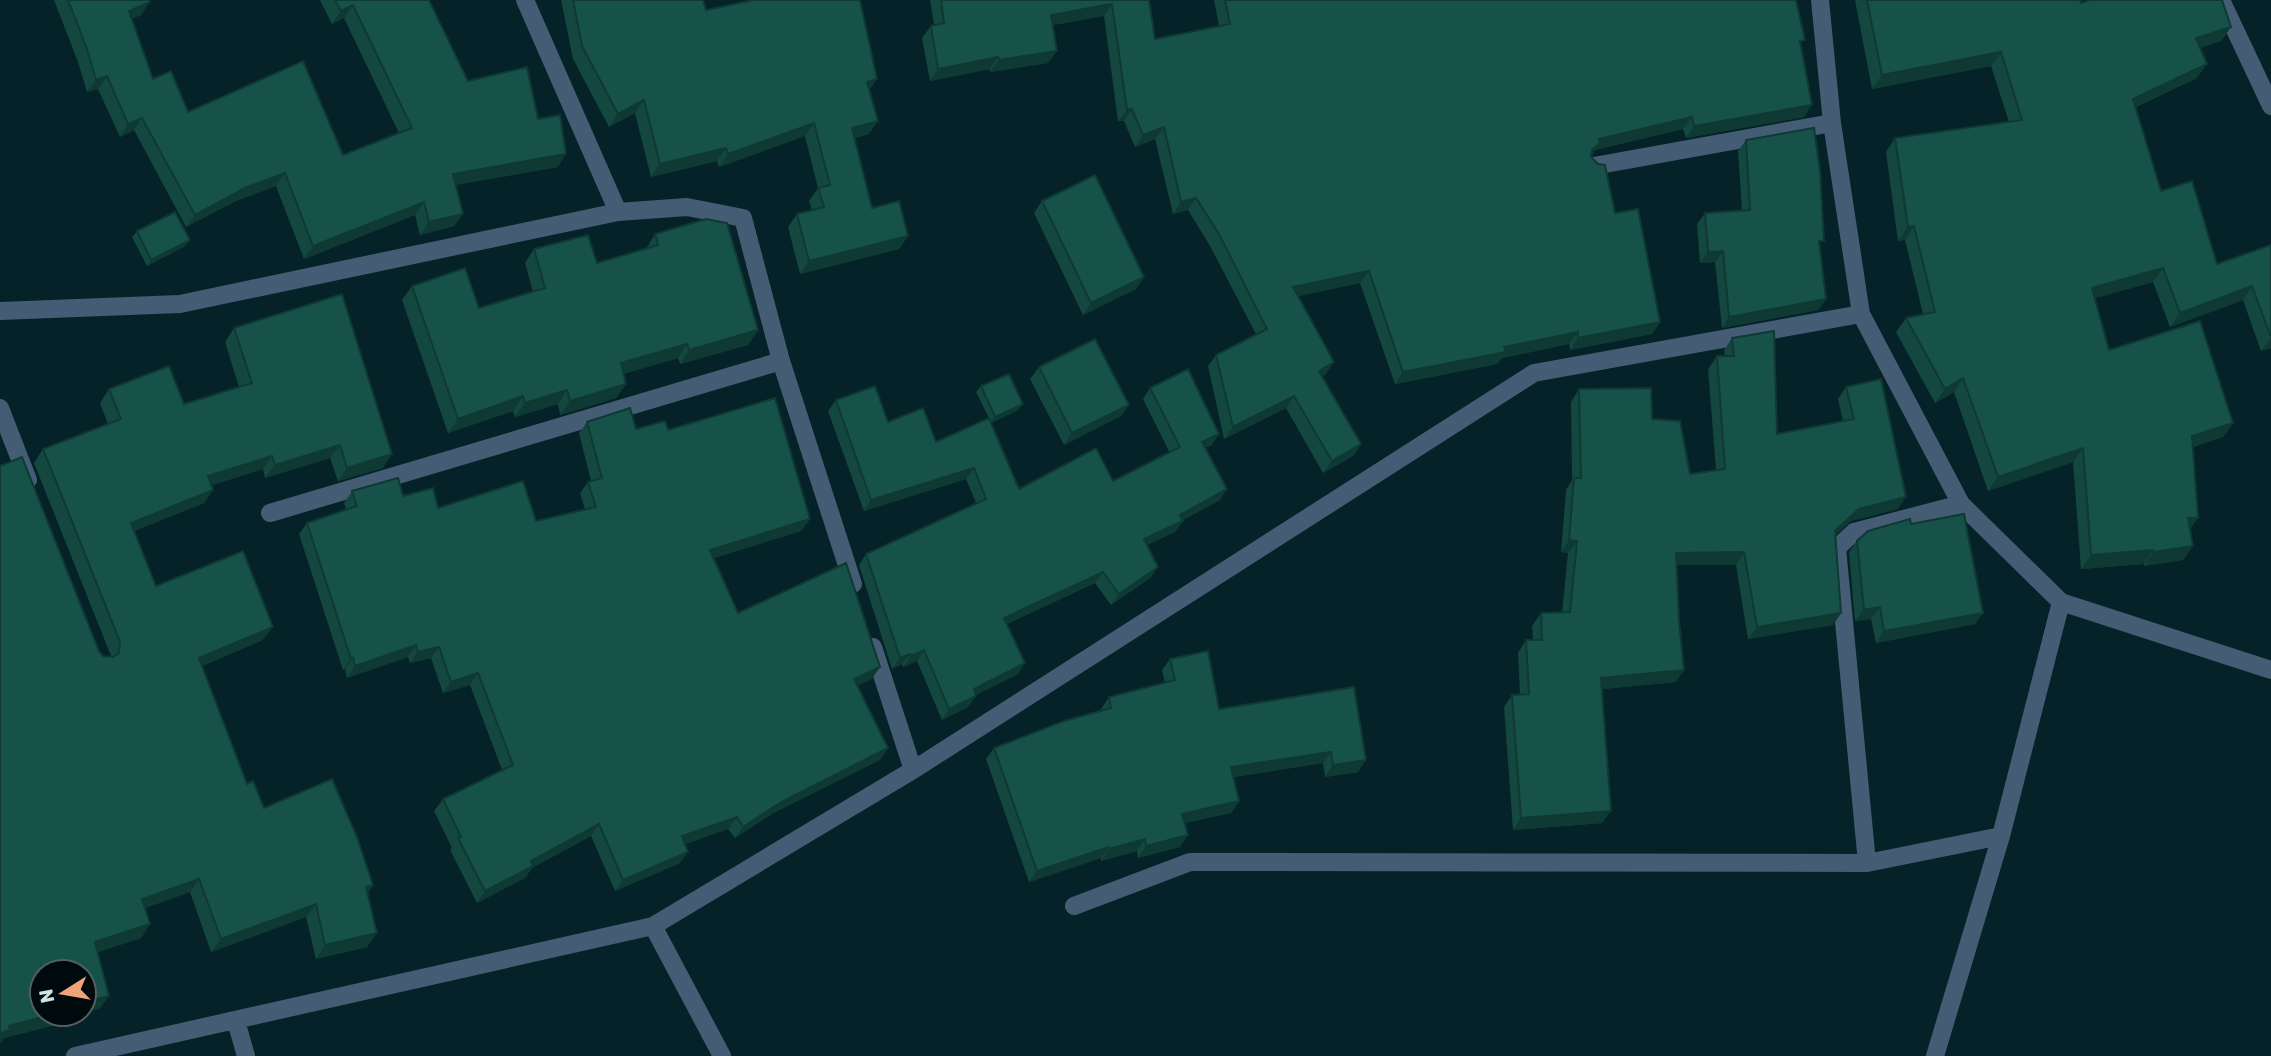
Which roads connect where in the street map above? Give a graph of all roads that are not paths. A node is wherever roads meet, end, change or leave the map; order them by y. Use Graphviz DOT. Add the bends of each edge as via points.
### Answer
graph roads {
  1 [pos="525,0"];
  2 [pos="1820,0"];
  3 [pos="2221,0"];
  4 [pos="2271,106"];
  5 [pos="1832,123"];
  6 [pos="1594,166"];
  7 [pos="618,212"];
  8 [pos="0,311"];
  9 [pos="1861,314"];
  10 [pos="781,361"];
  11 [pos="0,408"];
  12 [pos="35,497"];
  13 [pos="1961,504"];
  14 [pos="270,513"];
  15 [pos="858,599"];
  16 [pos="2061,602"];
  17 [pos="866,625"];
  18 [pos="2271,670"];
  19 [pos="913,770"];
  20 [pos="2001,836"];
  21 [pos="1867,863"];
  22 [pos="1074,906"];
  23 [pos="653,926"];
  24 [pos="236,1021"];
  25 [pos="75,1056"];
  26 [pos="246,1056"];
  27 [pos="722,1056"];
  28 [pos="1935,1056"];
  1 -- 7 [label="street"];
  2 -- 5 [label="street"];
  3 -- 4 [label="street"];
  5 -- 6 [label="street"];
  5 -- 9 [label="street"];
  7 -- 8 [label="street" via="180,304"];
  7 -- 10 [label="street" via="687,207 743,218"];
  9 -- 13 [label="street"];
  9 -- 19 [label="street" via="1534,373"];
  10 -- 14 [label="street"];
  10 -- 15 [label="street"];
  11 -- 12 [label="street"];
  13 -- 16 [label="street"];
  13 -- 21 [label="street" via="1854,532 1837,548"];
  16 -- 18 [label="street"];
  16 -- 20 [label="street"];
  17 -- 19 [label="street"];
  19 -- 23 [label="street"];
  20 -- 21 [label="street"];
  20 -- 28 [label="street"];
  21 -- 22 [label="street" via="1190,862"];
  23 -- 24 [label="street"];
  23 -- 27 [label="street"];
  24 -- 25 [label="street"];
  24 -- 26 [label="street"];
}
